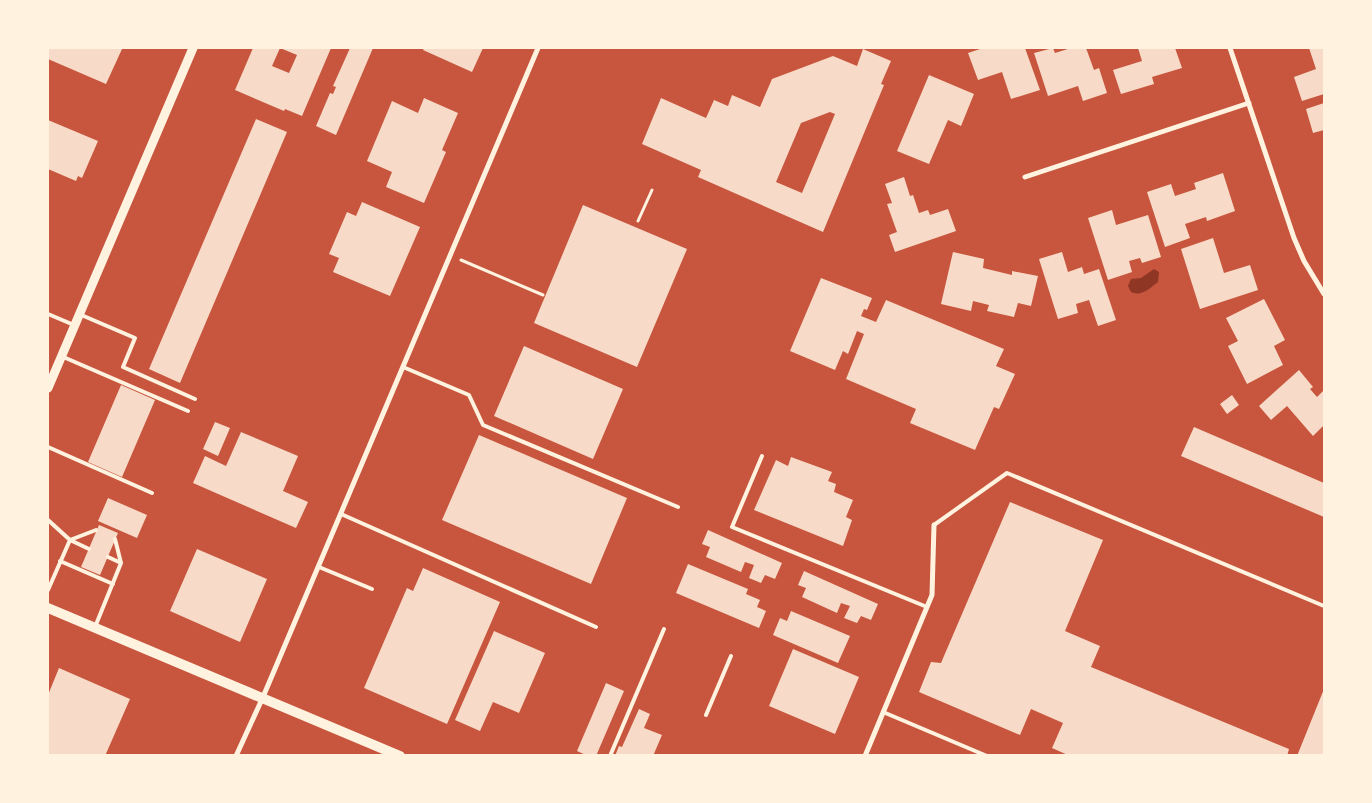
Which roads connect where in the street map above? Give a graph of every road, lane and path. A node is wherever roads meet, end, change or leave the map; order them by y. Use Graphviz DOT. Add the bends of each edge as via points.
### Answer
graph roads {
  1 [pos="193,48"];
  2 [pos="538,48"];
  3 [pos="1230,48"];
  4 [pos="1249,103"];
  5 [pos="1025,177"];
  6 [pos="652,190"];
  7 [pos="638,221"];
  8 [pos="451,255"];
  9 [pos="1324,294"];
  10 [pos="543,295"];
  11 [pos="48,314"];
  12 [pos="79,314"];
  13 [pos="74,325"];
  14 [pos="61,356"];
  15 [pos="403,367"];
  16 [pos="48,388"];
  17 [pos="195,398"];
  18 [pos="188,411"];
  19 [pos="48,448"];
  20 [pos="762,456"];
  21 [pos="152,493"];
  22 [pos="678,507"];
  23 [pos="341,514"];
  24 [pos="48,520"];
  25 [pos="934,525"];
  26 [pos="96,530"];
  27 [pos="115,539"];
  28 [pos="70,540"];
  29 [pos="89,549"];
  30 [pos="108,557"];
  31 [pos="60,561"];
  32 [pos="121,563"];
  33 [pos="318,567"];
  34 [pos="113,584"];
  35 [pos="372,589"];
  36 [pos="48,590"];
  37 [pos="1324,606"];
  38 [pos="927,607"];
  39 [pos="48,608"];
  40 [pos="95,627"];
  41 [pos="596,627"];
  42 [pos="664,629"];
  43 [pos="731,656"];
  44 [pos="263,698"];
  45 [pos="883,712"];
  46 [pos="706,715"];
  47 [pos="236,756"];
  48 [pos="400,756"];
  49 [pos="610,756"];
  50 [pos="865,756"];
  51 [pos="987,756"];
  1 -- 12 [label="street"];
  2 -- 8 [label="street"];
  3 -- 4 [label="street"];
  4 -- 5 [label="street"];
  4 -- 9 [label="street" via="1294,238"];
  6 -- 7 [label="path"];
  8 -- 10 [label="path"];
  8 -- 15 [label="street"];
  11 -- 13 [label="lane"];
  12 -- 13 [label="street"];
  12 -- 17 [label="lane" via="135,338 123,367"];
  13 -- 14 [label="street"];
  14 -- 16 [label="street"];
  14 -- 18 [label="lane"];
  15 -- 22 [label="lane" via="469,395 484,425"];
  15 -- 23 [label="street"];
  19 -- 21 [label="lane"];
  20 -- 38 [label="lane" via="732,527"];
  23 -- 33 [label="street"];
  23 -- 41 [label="lane"];
  24 -- 28 [label="lane"];
  25 -- 37 [label="lane" via="1008,473"];
  25 -- 38 [label="street" via="932,595"];
  26 -- 28 [label="lane"];
  27 -- 32 [label="lane"];
  28 -- 29 [label="lane"];
  28 -- 31 [label="lane"];
  30 -- 32 [label="lane"];
  31 -- 34 [label="lane"];
  31 -- 36 [label="lane"];
  32 -- 34 [label="lane"];
  33 -- 35 [label="lane"];
  33 -- 44 [label="street"];
  34 -- 40 [label="lane"];
  38 -- 45 [label="street"];
  39 -- 40 [label="main road"];
  40 -- 44 [label="main road"];
  42 -- 49 [label="lane"];
  43 -- 46 [label="lane"];
  44 -- 47 [label="street"];
  44 -- 48 [label="main road"];
  45 -- 50 [label="street"];
  45 -- 51 [label="lane"];
}
